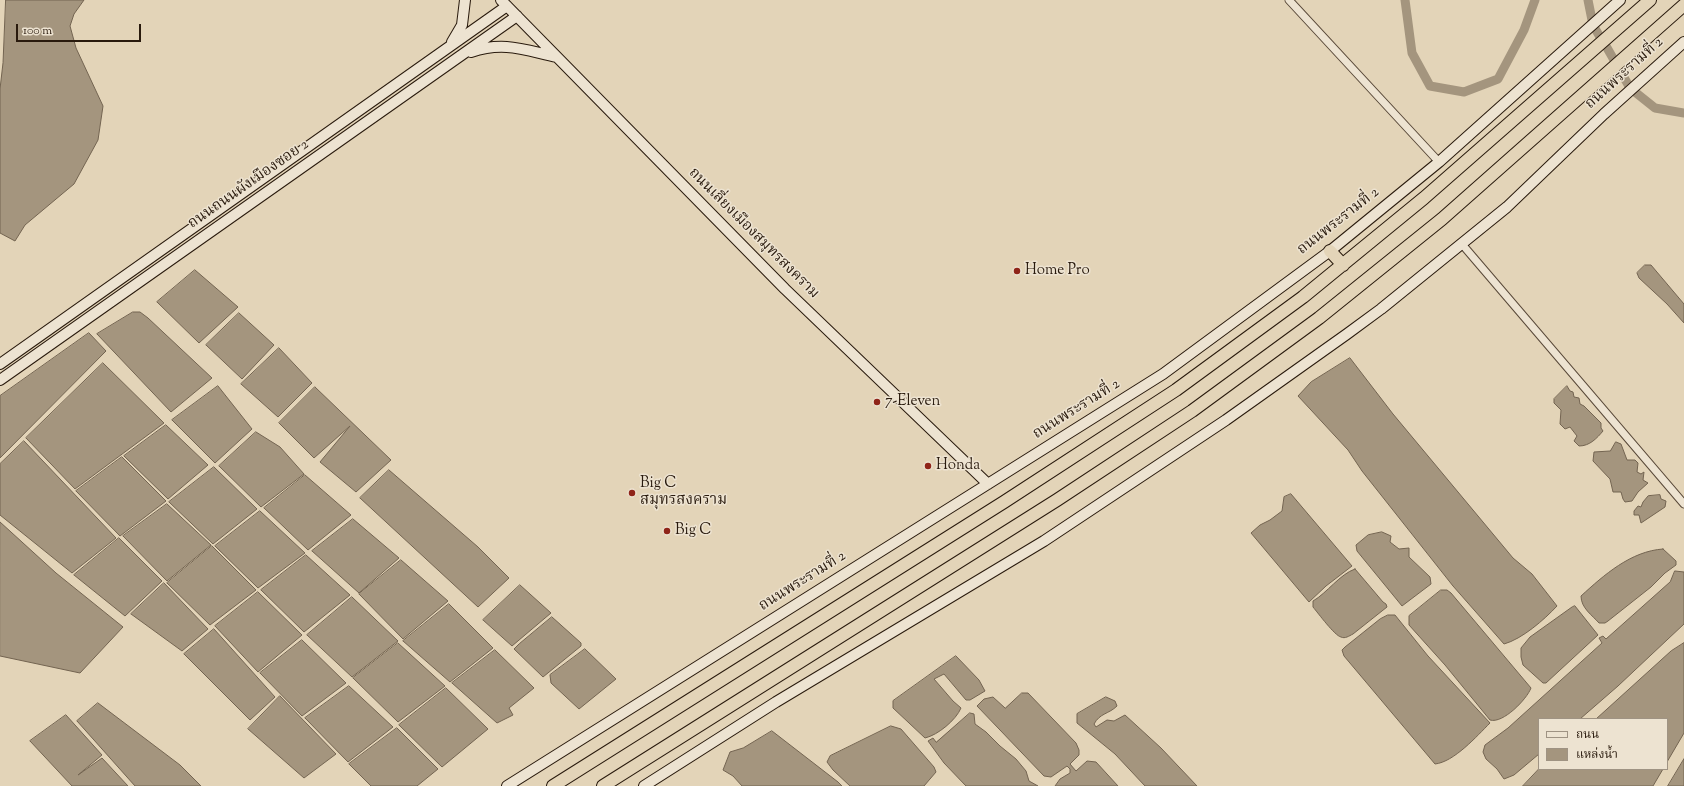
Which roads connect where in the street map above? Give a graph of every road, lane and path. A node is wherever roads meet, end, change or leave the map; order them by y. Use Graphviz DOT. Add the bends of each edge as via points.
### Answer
graph roads {
  1 [pos="465,0"];
  2 [pos="1290,0"];
  3 [pos="1620,0"];
  4 [pos="1650,0"];
  5 [pos="504,3"];
  6 [pos="1684,5"];
  7 [pos="517,16"];
  8 [pos="1684,42"];
  9 [pos="450,46"];
  10 [pos="461,54"];
  11 [pos="557,56"];
  12 [pos="426,63"];
  13 [pos="434,74"];
  14 [pos="1439,162"];
  15 [pos="1461,243"];
  16 [pos="1330,251"];
  17 [pos="1343,265"];
  18 [pos="0,364"];
  19 [pos="0,380"];
  20 [pos="988,484"];
  21 [pos="1684,504"];
  22 [pos="506,786"];
  23 [pos="553,786"];
  24 [pos="603,786"];
  25 [pos="644,786"];
  1 -- 9 [label="main road" via="462,24"];
  2 -- 14 [label="street"];
  3 -- 14 [label="main road, ถนนพระรามที่ 2"];
  4 -- 17 [label="highway" via="1424,198"];
  5 -- 7 [label="main road, ถนนเลี่ยงเมืองสมุทรสงคราม"];
  5 -- 9 [label="main road, ถนนถนนผังเมืองซอย 2"];
  6 -- 24 [label="highway, ถนนพระรามที่ 2" via="1436,223 1319,318 1192,411 1057,500"];
  7 -- 10 [label="main road, ถนนถนนผังเมืองซอย 2"];
  7 -- 11 [label="main road, ถนนเลี่ยงเมืองสมุทรสงคราม"];
  8 -- 15 [label="main road, ถนนพระรามที่ 2" via="1617,101 1507,207"];
  9 -- 12 [label="main road, ถนนถนนผังเมืองซอย 2"];
  10 -- 11 [label="main road" via="497,46 510,46"];
  10 -- 13 [label="main road, ถนนถนนผังเมืองซอย 2"];
  11 -- 20 [label="main road, ถนนเลี่ยงเมืองสมุทรสงคราม" via="785,289"];
  12 -- 13 [label="main road"];
  12 -- 18 [label="main road, ถนนถนนผังเมืองซอย 2"];
  13 -- 19 [label="main road, ถนนถนนผังเมืองซอย 2"];
  14 -- 16 [label="main road, ถนนพระรามที่ 2"];
  15 -- 21 [label="street"];
  15 -- 25 [label="main road, ถนนพระรามที่ 2" via="1381,309 1226,420 1044,540 776,702"];
  16 -- 17 [label="highway"];
  16 -- 20 [label="main road, ถนนพระรามที่ 2" via="1163,374"];
  17 -- 23 [label="highway" via="1170,394 1004,502"];
  20 -- 22 [label="main road, ถนนพระรามที่ 2"];
}
